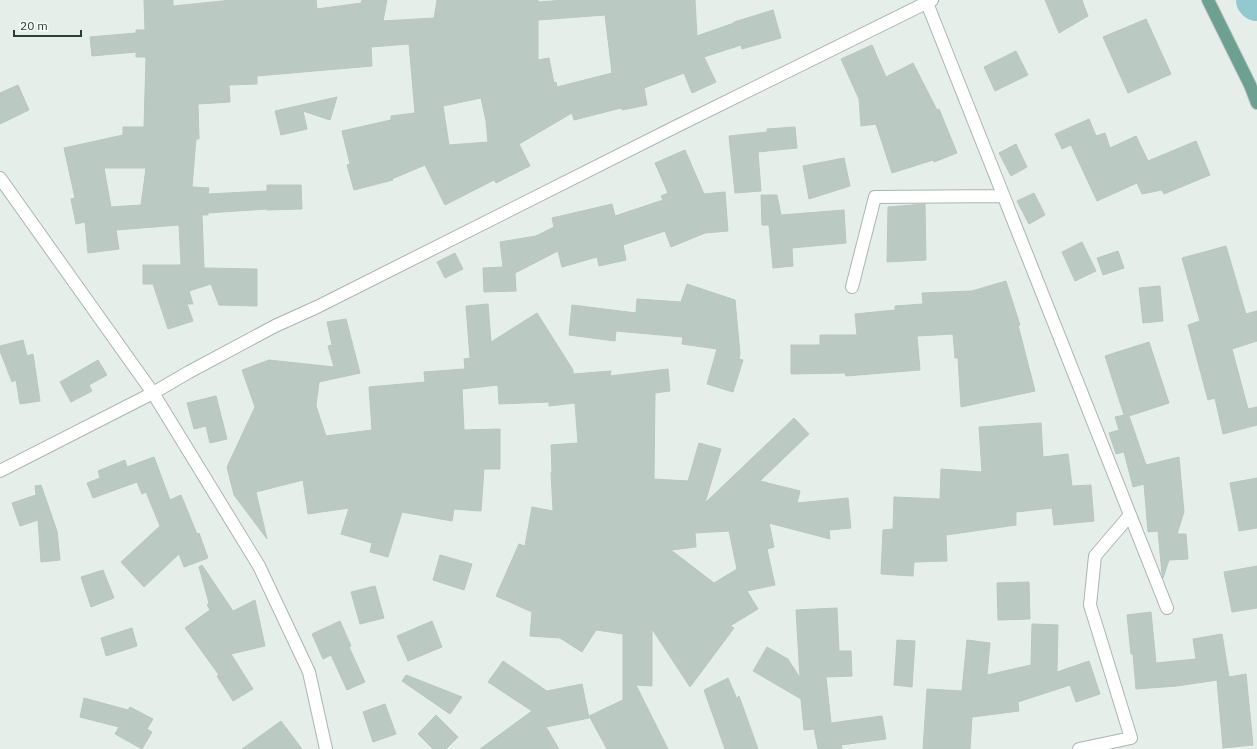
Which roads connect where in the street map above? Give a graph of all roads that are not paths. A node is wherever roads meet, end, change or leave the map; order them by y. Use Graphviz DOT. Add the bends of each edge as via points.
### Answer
graph roads {
  1 [pos="1208,0"];
  2 [pos="929,1"];
  3 [pos="1257,103"];
  4 [pos="0,178"];
  5 [pos="1003,196"];
  6 [pos="852,287"];
  7 [pos="153,393"];
  8 [pos="0,471"];
  9 [pos="1130,515"];
  10 [pos="1167,608"];
  11 [pos="326,749"];
  12 [pos="1079,749"];
  1 -- 3 [label="main road"];
  2 -- 5 [label="street"];
  2 -- 7 [label="street" via="275,326"];
  4 -- 7 [label="street"];
  5 -- 6 [label="street" via="876,197"];
  5 -- 9 [label="street"];
  7 -- 8 [label="street"];
  7 -- 11 [label="street" via="259,566 309,672"];
  9 -- 10 [label="street"];
  9 -- 12 [label="street" via="1095,556 1090,605 1131,738"];
}
